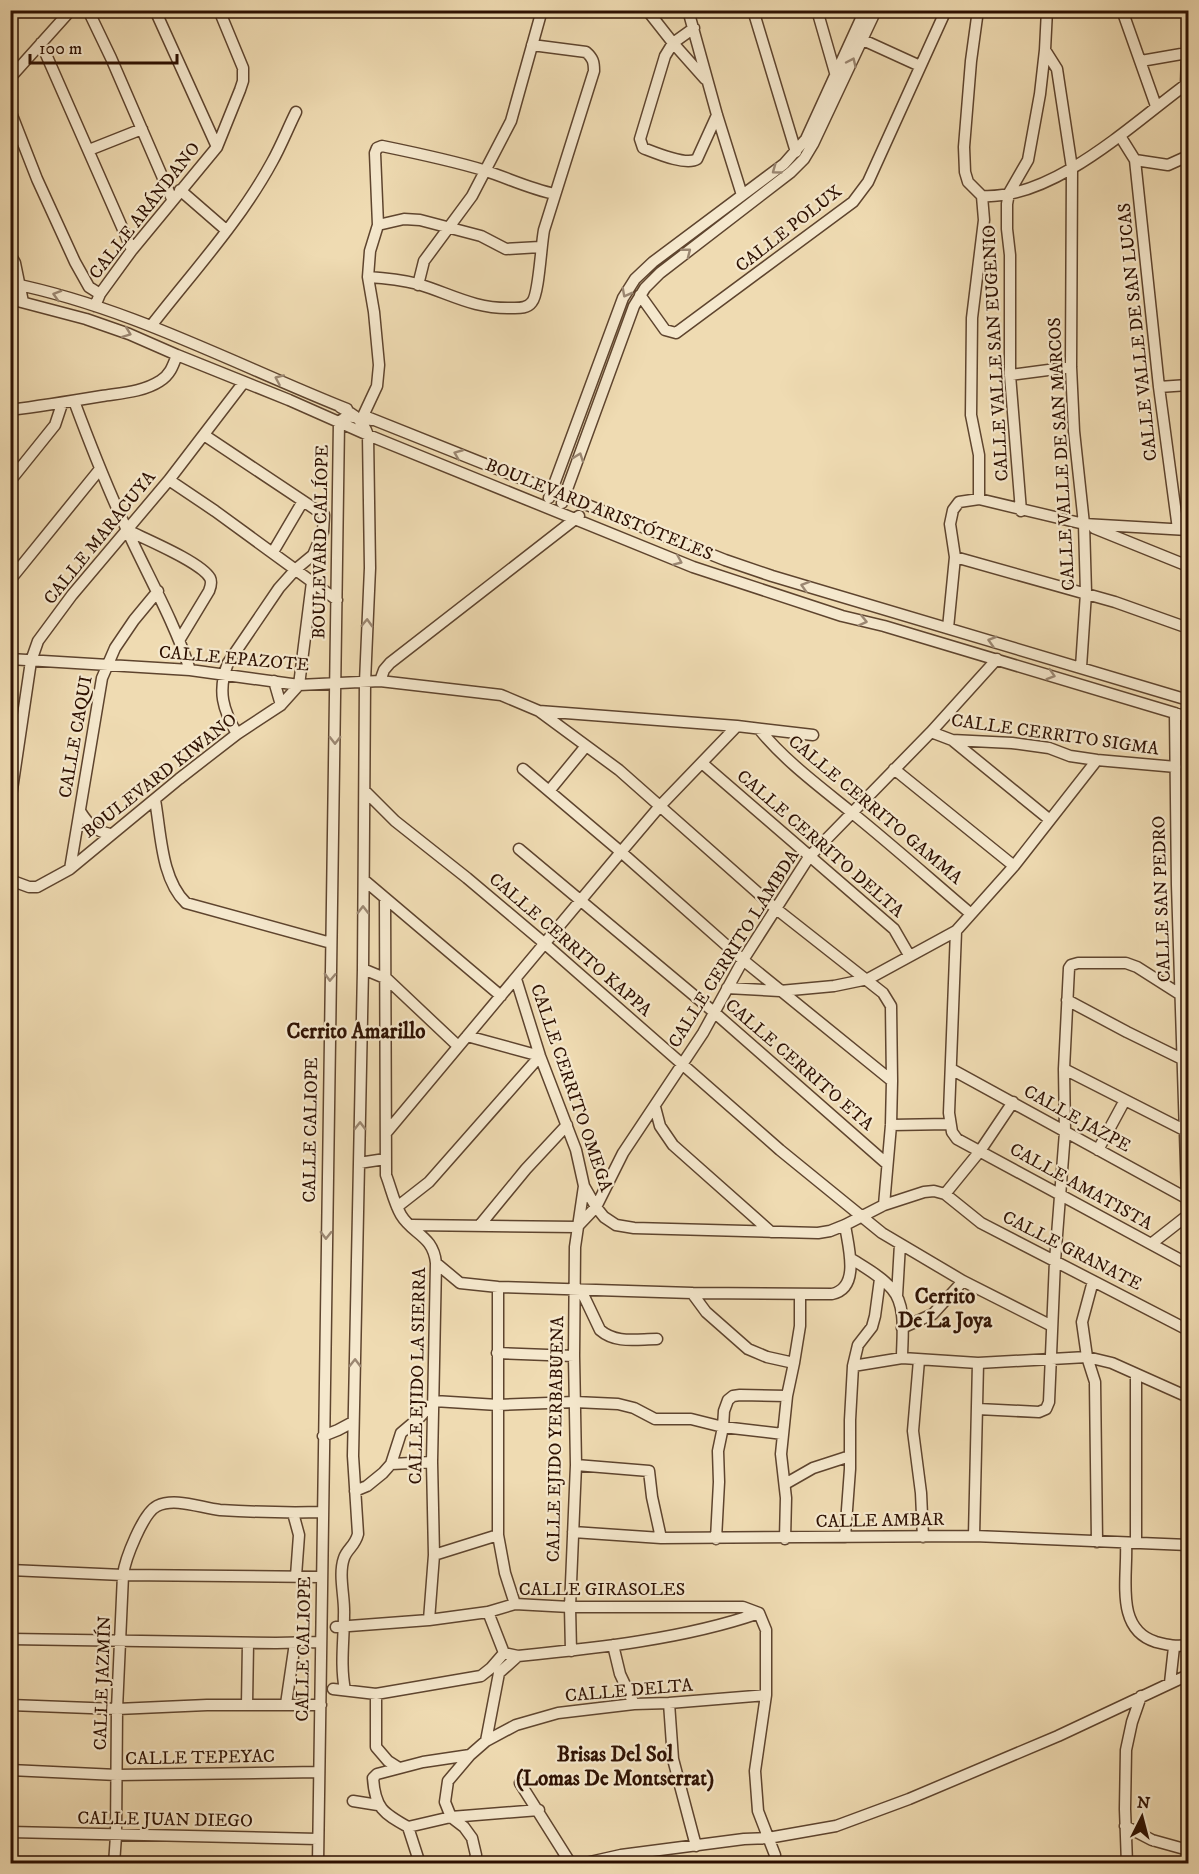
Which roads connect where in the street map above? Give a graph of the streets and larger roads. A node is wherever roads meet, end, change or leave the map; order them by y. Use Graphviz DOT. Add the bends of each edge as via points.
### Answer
graph roads {
  1 [pos="71,10"];
  2 [pos="88,10"];
  3 [pos="155,10"];
  4 [pos="219,10"];
  5 [pos="542,10"];
  6 [pos="647,10"];
  7 [pos="688,10"];
  8 [pos="753,10"];
  9 [pos="817,10"];
  10 [pos="865,10"];
  11 [pos="876,10"];
  12 [pos="946,10"];
  13 [pos="978,10"];
  14 [pos="1047,10"];
  15 [pos="1122,10"];
  16 [pos="1188,24"];
  17 [pos="694,28"];
  18 [pos="863,40"];
  19 [pos="41,43"];
  20 [pos="673,44"];
  21 [pos="532,45"];
  22 [pos="1045,50"];
  23 [pos="1187,53"];
  24 [pos="1141,61"];
  25 [pos="920,66"];
  26 [pos="836,74"];
  27 [pos="10,78"];
  28 [pos="707,81"];
  29 [pos="1187,84"];
  30 [pos="840,89"];
  31 [pos="1156,106"];
  32 [pos="10,110"];
  33 [pos="296,112"];
  34 [pos="717,115"];
  35 [pos="142,129"];
  36 [pos="1120,136"];
  37 [pos="217,147"];
  38 [pos="89,150"];
  39 [pos="796,152"];
  40 [pos="1188,156"];
  41 [pos="1135,160"];
  42 [pos="1072,168"];
  43 [pos="484,171"];
  44 [pos="180,190"];
  45 [pos="1009,193"];
  46 [pos="555,194"];
  47 [pos="742,195"];
  48 [pos="982,196"];
  49 [pos="172,200"];
  50 [pos="378,225"];
  51 [pos="449,227"];
  52 [pos="226,230"];
  53 [pos="540,247"];
  54 [pos="132,250"];
  55 [pos="10,254"];
  56 [pos="652,262"];
  57 [pos="660,273"];
  58 [pos="368,277"];
  59 [pos="15,284"];
  60 [pos="418,285"];
  61 [pos="100,294"];
  62 [pos="640,295"];
  63 [pos="10,300"];
  64 [pos="23,302"];
  65 [pos="95,306"];
  66 [pos="150,326"];
  67 [pos="177,355"];
  68 [pos="1071,367"];
  69 [pos="1010,375"];
  70 [pos="244,382"];
  71 [pos="1188,385"];
  72 [pos="1159,387"];
  73 [pos="289,400"];
  74 [pos="74,401"];
  75 [pos="62,404"];
  76 [pos="10,410"];
  77 [pos="364,417"];
  78 [pos="339,422"];
  79 [pos="204,435"];
  80 [pos="368,435"];
  81 [pos="339,440"];
  82 [pos="100,469"];
  83 [pos="169,480"];
  84 [pos="10,481"];
  85 [pos="552,492"];
  86 [pos="564,497"];
  87 [pos="979,500"];
  88 [pos="303,501"];
  89 [pos="546,507"];
  90 [pos="589,507"];
  91 [pos="1021,511"];
  92 [pos="320,512"];
  93 [pos="559,512"];
  94 [pos="576,519"];
  95 [pos="338,520"];
  96 [pos="1084,524"];
  97 [pos="1183,529"];
  98 [pos="127,530"];
  99 [pos="273,552"];
  100 [pos="955,557"];
  101 [pos="1188,566"];
  102 [pos="296,569"];
  103 [pos="10,580"];
  104 [pos="312,582"];
  105 [pos="158,591"];
  106 [pos="1086,593"];
  107 [pos="337,600"];
  108 [pos="948,628"];
  109 [pos="1188,628"];
  110 [pos="180,639"];
  111 [pos="10,659"];
  112 [pos="997,659"];
  113 [pos="31,661"];
  114 [pos="106,666"];
  115 [pos="1082,667"];
  116 [pos="190,670"];
  117 [pos="224,674"];
  118 [pos="274,681"];
  119 [pos="380,681"];
  120 [pos="335,682"];
  121 [pos="365,682"];
  122 [pos="1076,683"];
  123 [pos="299,685"];
  124 [pos="1188,700"];
  125 [pos="281,705"];
  126 [pos="538,711"];
  127 [pos="1175,713"];
  128 [pos="1188,717"];
  129 [pos="737,726"];
  130 [pos="759,729"];
  131 [pos="931,732"];
  132 [pos="237,734"];
  133 [pos="813,735"];
  134 [pos="952,740"];
  135 [pos="586,746"];
  136 [pos="1097,760"];
  137 [pos="702,763"];
  138 [pos="1176,767"];
  139 [pos="523,769"];
  140 [pos="894,769"];
  141 [pos="365,791"];
  142 [pos="549,791"];
  143 [pos="155,800"];
  144 [pos="10,803"];
  145 [pos="660,806"];
  146 [pos="1176,806"];
  147 [pos="1188,806"];
  148 [pos="80,811"];
  149 [pos="851,812"];
  150 [pos="1050,820"];
  151 [pos="110,834"];
  152 [pos="519,849"];
  153 [pos="621,852"];
  154 [pos="809,857"];
  155 [pos="1014,866"];
  156 [pos="70,869"];
  157 [pos="10,880"];
  158 [pos="364,880"];
  159 [pos="385,898"];
  160 [pos="580,899"];
  161 [pos="775,908"];
  162 [pos="971,914"];
  163 [pos="956,930"];
  164 [pos="331,943"];
  165 [pos="544,943"];
  166 [pos="909,955"];
  167 [pos="743,960"];
  168 [pos="363,969"];
  169 [pos="387,979"];
  170 [pos="516,979"];
  171 [pos="868,979"];
  172 [pos="727,988"];
  173 [pos="780,991"];
  174 [pos="1185,995"];
  175 [pos="501,996"];
  176 [pos="1067,1000"];
  177 [pos="715,1013"];
  178 [pos="467,1036"];
  179 [pos="458,1046"];
  180 [pos="540,1056"];
  181 [pos="1184,1060"];
  182 [pos="682,1064"];
  183 [pos="951,1069"];
  184 [pos="1064,1069"];
  185 [pos="892,1081"];
  186 [pos="1125,1100"];
  187 [pos="1013,1102"];
  188 [pos="655,1107"];
  189 [pos="949,1124"];
  190 [pos="567,1125"];
  191 [pos="891,1125"];
  192 [pos="1187,1131"];
  193 [pos="1065,1132"];
  194 [pos="386,1133"];
  195 [pos="1098,1150"];
  196 [pos="980,1151"];
  197 [pos="385,1159"];
  198 [pos="359,1163"];
  199 [pos="887,1164"];
  200 [pos="584,1186"];
  201 [pos="945,1194"];
  202 [pos="1061,1195"];
  203 [pos="1188,1199"];
  204 [pos="884,1204"];
  205 [pos="397,1207"];
  206 [pos="596,1207"];
  207 [pos="1188,1215"];
  208 [pos="862,1217"];
  209 [pos="480,1225"];
  210 [pos="845,1225"];
  211 [pos="412,1226"];
  212 [pos="577,1227"];
  213 [pos="1188,1227"];
  214 [pos="771,1232"];
  215 [pos="900,1244"];
  216 [pos="1151,1244"];
  217 [pos="850,1258"];
  218 [pos="1055,1261"];
  219 [pos="436,1263"];
  220 [pos="1188,1264"];
  221 [pos="880,1279"];
  222 [pos="963,1281"];
  223 [pos="1093,1281"];
  224 [pos="498,1287"];
  225 [pos="578,1290"];
  226 [pos="692,1293"];
  227 [pos="800,1295"];
  228 [pos="897,1296"];
  229 [pos="1052,1326"];
  230 [pos="902,1328"];
  231 [pos="1188,1330"];
  232 [pos="657,1338"];
  233 [pos="497,1353"];
  234 [pos="574,1356"];
  235 [pos="1087,1357"];
  236 [pos="902,1358"];
  237 [pos="1051,1359"];
  238 [pos="919,1360"];
  239 [pos="795,1363"];
  240 [pos="978,1363"];
  241 [pos="853,1366"];
  242 [pos="1136,1374"];
  243 [pos="787,1396"];
  244 [pos="1188,1397"];
  245 [pos="435,1401"];
  246 [pos="575,1402"];
  247 [pos="498,1405"];
  248 [pos="978,1409"];
  249 [pos="353,1422"];
  250 [pos="723,1427"];
  251 [pos="783,1434"];
  252 [pos="323,1436"];
  253 [pos="850,1456"];
  254 [pos="432,1461"];
  255 [pos="391,1464"];
  256 [pos="576,1465"];
  257 [pos="785,1484"];
  258 [pos="355,1491"];
  259 [pos="322,1512"];
  260 [pos="293,1513"];
  261 [pos="573,1532"];
  262 [pos="498,1535"];
  263 [pos="974,1536"];
  264 [pos="845,1537"];
  265 [pos="923,1537"];
  266 [pos="661,1538"];
  267 [pos="716,1539"];
  268 [pos="785,1539"];
  269 [pos="1097,1542"];
  270 [pos="1131,1543"];
  271 [pos="1188,1545"];
  272 [pos="434,1555"];
  273 [pos="10,1570"];
  274 [pos="123,1575"];
  275 [pos="296,1576"];
  276 [pos="321,1577"];
  277 [pos="515,1604"];
  278 [pos="570,1607"];
  279 [pos="488,1612"];
  280 [pos="759,1613"];
  281 [pos="429,1620"];
  282 [pos="340,1627"];
  283 [pos="10,1639"];
  284 [pos="120,1641"];
  285 [pos="321,1642"];
  286 [pos="248,1643"];
  287 [pos="295,1643"];
  288 [pos="613,1645"];
  289 [pos="1188,1645"];
  290 [pos="1174,1647"];
  291 [pos="571,1651"];
  292 [pos="504,1653"];
  293 [pos="518,1656"];
  294 [pos="1188,1674"];
  295 [pos="1170,1683"];
  296 [pos="376,1694"];
  297 [pos="766,1695"];
  298 [pos="1141,1696"];
  299 [pos="669,1703"];
  300 [pos="286,1704"];
  301 [pos="634,1704"];
  302 [pos="10,1705"];
  303 [pos="248,1705"];
  304 [pos="321,1705"];
  305 [pos="117,1709"];
  306 [pos="486,1741"];
  307 [pos="470,1755"];
  308 [pos="399,1768"];
  309 [pos="10,1770"];
  310 [pos="319,1772"];
  311 [pos="117,1775"];
  312 [pos="520,1783"];
  313 [pos="353,1801"];
  314 [pos="378,1805"];
  315 [pos="539,1810"];
  316 [pos="451,1817"];
  317 [pos="1125,1826"];
  318 [pos="408,1827"];
  319 [pos="10,1832"];
  320 [pos="116,1836"];
  321 [pos="768,1838"];
  322 [pos="318,1839"];
  323 [pos="696,1846"];
  324 [pos="1188,1850"];
  325 [pos="114,1863"];
  326 [pos="318,1863"];
  327 [pos="420,1863"];
  328 [pos="473,1863"];
  329 [pos="571,1863"];
  330 [pos="581,1863"];
  331 [pos="775,1863"];
  332 [pos="1127,1863"];
  1 -- 19 [label="street"];
  2 -- 35 [label="street"];
  3 -- 37 [label="street"];
  4 -- 37 [label="street, CALLE ARÁNDANO" via="243,68 243,81"];
  5 -- 21 [label="street"];
  6 -- 20 [label="street"];
  7 -- 17 [label="street"];
  8 -- 39 [label="street"];
  9 -- 26 [label="street"];
  10 -- 26 [label="street"];
  11 -- 18 [label="street"];
  12 -- 25 [label="street, CALLE POLUX"];
  13 -- 48 [label="street" via="964,147 968,182"];
  14 -- 22 [label="street"];
  15 -- 24 [label="street"];
  16 -- 23 [label="street"];
  17 -- 20 [label="street"];
  17 -- 28 [label="street"];
  18 -- 25 [label="street"];
  30 -- 18 [label="street, one-way"];
  19 -- 27 [label="street"];
  19 -- 38 [label="street"];
  20 -- 28 [label="street"];
  20 -- 34 [label="street" via="661,66 640,139 643,148 694,162"];
  21 -- 43 [label="street" via="511,121"];
  21 -- 46 [label="street" via="586,52 594,62"];
  22 -- 42 [label="street, CALLE VALLE DE SAN MARCOS" via="1057,69"];
  22 -- 45 [label="street" via="1028,160"];
  23 -- 24 [label="street"];
  23 -- 29 [label="street"];
  24 -- 31 [label="street"];
  25 -- 62 [label="street, CALLE POLUX" via="868,182 854,202 676,333 665,330"];
  26 -- 30 [label="street"];
  26 -- 39 [label="street"];
  28 -- 34 [label="street"];
  29 -- 31 [label="street"];
  57 -- 30 [label="street, one-way" via="804,159"];
  31 -- 36 [label="street"];
  32 -- 61 [label="street" via="36,179 75,262 89,287"];
  33 -- 52 [label="street" via="272,162"];
  34 -- 47 [label="street"];
  35 -- 38 [label="street"];
  35 -- 49 [label="street"];
  36 -- 41 [label="street, CALLE VALLE DE SAN LUCAS"];
  36 -- 42 [label="street"];
  37 -- 44 [label="street, CALLE ARÁNDANO"];
  38 -- 54 [label="street"];
  39 -- 47 [label="street, one-way"];
  40 -- 41 [label="street" via="1168,165"];
  41 -- 72 [label="street, CALLE VALLE DE SAN LUCAS"];
  42 -- 45 [label="street" via="1031,188"];
  42 -- 68 [label="street, CALLE VALLE DE SAN MARCOS"];
  43 -- 46 [label="street"];
  43 -- 50 [label="street" via="415,152 377,148"];
  43 -- 51 [label="street" via="472,196"];
  44 -- 49 [label="street, CALLE ARÁNDANO"];
  44 -- 52 [label="street"];
  45 -- 48 [label="street"];
  45 -- 69 [label="street, CALLE VALLE SAN EUGENIO" via="1006,229 1010,255"];
  46 -- 53 [label="street"];
  47 -- 56 [label="street"];
  48 -- 87 [label="street" via="984,220 972,318 971,415 979,455"];
  49 -- 54 [label="street, CALLE ARÁNDANO"];
  50 -- 51 [label="street" via="404,219"];
  50 -- 58 [label="street"];
  51 -- 53 [label="street" via="481,236 506,249"];
  51 -- 60 [label="street" via="424,261"];
  52 -- 66 [label="street"];
  53 -- 60 [label="street" via="537,289 528,306 481,307"];
  54 -- 61 [label="street, CALLE ARÁNDANO"];
  55 -- 59 [label="street"];
  56 -- 57 [label="street"];
  56 -- 85 [label="street, one-way" via="623,298"];
  57 -- 62 [label="street"];
  58 -- 60 [label="street"];
  58 -- 77 [label="street" via="379,365 377,386"];
  59 -- 64 [label="street"];
  65 -- 59 [label="street, BOULEVARD ARISTÓTELES, one-way"];
  61 -- 65 [label="street, CALLE ARÁNDANO"];
  86 -- 62 [label="street, one-way"];
  63 -- 64 [label="street, BOULEVARD ARISTÓTELES"];
  64 -- 67 [label="street, BOULEVARD ARISTÓTELES, one-way" via="96,322"];
  65 -- 66 [label="street, BOULEVARD ARISTÓTELES"];
  77 -- 66 [label="street, BOULEVARD ARISTÓTELES, one-way"];
  67 -- 70 [label="street, BOULEVARD ARISTÓTELES"];
  67 -- 74 [label="street" via="171,372 160,382 132,392"];
  68 -- 69 [label="street"];
  68 -- 96 [label="street, CALLE VALLE DE SAN MARCOS"];
  69 -- 91 [label="street, CALLE VALLE SAN EUGENIO"];
  70 -- 73 [label="street, BOULEVARD ARISTÓTELES"];
  70 -- 79 [label="street, CALLE MARACUYA"];
  71 -- 72 [label="street"];
  72 -- 97 [label="street, CALLE VALLE DE SAN LUCAS"];
  73 -- 78 [label="street, BOULEVARD ARISTÓTELES"];
  73 -- 81 [label="street" via="292,406 332,425"];
  74 -- 75 [label="street"];
  74 -- 82 [label="street"];
  75 -- 76 [label="street"];
  75 -- 84 [label="street" via="55,425"];
  77 -- 78 [label="street, BOULEVARD CALÍOPE" via="343,417"];
  77 -- 80 [label="street"];
  85 -- 77 [label="street, BOULEVARD ARISTÓTELES, one-way"];
  78 -- 80 [label="street, BOULEVARD ARISTÓTELES"];
  78 -- 81 [label="street, BOULEVARD CALÍOPE"];
  79 -- 83 [label="street, CALLE MARACUYA"];
  79 -- 88 [label="street"];
  80 -- 89 [label="street, BOULEVARD ARISTÓTELES"];
  121 -- 80 [label="street, one-way" via="370,568"];
  81 -- 95 [label="street, BOULEVARD CALÍOPE"];
  82 -- 98 [label="street"];
  82 -- 103 [label="street"];
  83 -- 98 [label="street, CALLE MARACUYA"];
  83 -- 99 [label="street"];
  85 -- 86 [label="street, BOULEVARD ARISTÓTELES"];
  85 -- 89 [label="street"];
  86 -- 90 [label="street, BOULEVARD ARISTÓTELES"];
  86 -- 93 [label="street"];
  87 -- 91 [label="street"];
  87 -- 100 [label="street" via="956,504 950,524"];
  88 -- 92 [label="street"];
  88 -- 99 [label="street"];
  89 -- 93 [label="street, BOULEVARD ARISTÓTELES"];
  90 -- 94 [label="street"];
  108 -- 90 [label="street, BOULEVARD ARISTÓTELES, one-way" via="772,576"];
  91 -- 96 [label="street"];
  92 -- 95 [label="street"];
  92 -- 102 [label="street" via="322,532 313,555"];
  93 -- 94 [label="street, BOULEVARD ARISTÓTELES"];
  94 -- 112 [label="street, BOULEVARD ARISTÓTELES, one-way" via="777,596"];
  94 -- 119 [label="street" via="390,663"];
  95 -- 107 [label="street, BOULEVARD CALÍOPE"];
  96 -- 97 [label="street"];
  96 -- 101 [label="street"];
  96 -- 106 [label="street, CALLE VALLE DE SAN MARCOS"];
  98 -- 105 [label="street"];
  98 -- 110 [label="street" via="193,562 210,578 209,591"];
  98 -- 113 [label="street, CALLE MARACUYA" via="38,641"];
  99 -- 102 [label="street"];
  100 -- 106 [label="street"];
  100 -- 108 [label="street"];
  102 -- 104 [label="street"];
  102 -- 117 [label="street" via="279,588"];
  104 -- 107 [label="street"];
  104 -- 123 [label="street"];
  105 -- 110 [label="street"];
  105 -- 114 [label="street, CALLE CAQUI" via="134,620"];
  106 -- 109 [label="street"];
  106 -- 115 [label="street, CALLE VALLE DE SAN MARCOS"];
  107 -- 120 [label="street, BOULEVARD CALÍOPE"];
  115 -- 108 [label="street, BOULEVARD ARISTÓTELES, one-way"];
  110 -- 116 [label="street"];
  111 -- 113 [label="street, CALLE EPAZOTE"];
  112 -- 122 [label="street, BOULEVARD ARISTÓTELES, one-way"];
  112 -- 131 [label="street, CALLE CERRITO LAMBDA"];
  113 -- 114 [label="street, CALLE EPAZOTE"];
  113 -- 144 [label="street, CALLE MARACUYA"];
  114 -- 116 [label="street, CALLE EPAZOTE"];
  114 -- 148 [label="street, CALLE CAQUI"];
  115 -- 122 [label="street, CALLE VALLE DE SAN MARCOS"];
  115 -- 124 [label="street, BOULEVARD ARISTÓTELES"];
  116 -- 117 [label="street, CALLE EPAZOTE"];
  117 -- 118 [label="street, CALLE EPAZOTE"];
  117 -- 132 [label="street" via="225,714"];
  118 -- 123 [label="street, CALLE EPAZOTE"];
  118 -- 125 [label="street"];
  119 -- 121 [label="street, CALLE EPAZOTE"];
  119 -- 126 [label="street, CALLE EPAZOTE" via="501,695"];
  120 -- 121 [label="street, CALLE EPAZOTE"];
  120 -- 123 [label="street, CALLE EPAZOTE"];
  120 -- 164 [label="street, CALLE CALIOPE, one-way"];
  121 -- 141 [label="street"];
  122 -- 127 [label="street, BOULEVARD ARISTÓTELES"];
  123 -- 125 [label="street, BOULEVARD KIWANO"];
  125 -- 132 [label="street, BOULEVARD KIWANO"];
  126 -- 129 [label="street, CALLE EPAZOTE"];
  126 -- 135 [label="street"];
  127 -- 128 [label="street, BOULEVARD ARISTÓTELES"];
  127 -- 138 [label="street, CALLE SAN PEDRO"];
  129 -- 130 [label="street, CALLE EPAZOTE"];
  129 -- 137 [label="street"];
  130 -- 133 [label="street, CALLE EPAZOTE"];
  130 -- 149 [label="street, CALLE CERRITO GAMMA"];
  131 -- 134 [label="street, CALLE CERRITO SIGMA"];
  131 -- 140 [label="street, CALLE CERRITO LAMBDA"];
  132 -- 143 [label="street, BOULEVARD KIWANO"];
  134 -- 136 [label="street, CALLE CERRITO SIGMA" via="1012,743"];
  134 -- 150 [label="street"];
  135 -- 142 [label="street"];
  135 -- 145 [label="street"];
  136 -- 138 [label="street, CALLE CERRITO SIGMA"];
  136 -- 150 [label="street"];
  137 -- 145 [label="street"];
  137 -- 154 [label="street, CALLE CERRITO DELTA"];
  138 -- 146 [label="street, CALLE SAN PEDRO"];
  139 -- 142 [label="street"];
  140 -- 149 [label="street, CALLE CERRITO LAMBDA"];
  140 -- 155 [label="street"];
  141 -- 158 [label="street"];
  141 -- 165 [label="street, CALLE CERRITO KAPPA" via="395,821"];
  142 -- 153 [label="street"];
  143 -- 151 [label="street, BOULEVARD KIWANO"];
  143 -- 164 [label="street" via="170,879 177,895 186,903"];
  145 -- 153 [label="street"];
  145 -- 161 [label="street"];
  146 -- 147 [label="street"];
  146 -- 174 [label="street, CALLE SAN PEDRO"];
  148 -- 151 [label="street" via="93,828"];
  148 -- 156 [label="street, CALLE CAQUI"];
  149 -- 154 [label="street, CALLE CERRITO LAMBDA"];
  149 -- 162 [label="street, CALLE CERRITO GAMMA"];
  150 -- 155 [label="street"];
  151 -- 156 [label="street, BOULEVARD KIWANO"];
  152 -- 160 [label="street, CALLE CERRITO ETA"];
  153 -- 160 [label="street"];
  153 -- 167 [label="street"];
  154 -- 161 [label="street, CALLE CERRITO LAMBDA"];
  154 -- 166 [label="street, CALLE CERRITO DELTA" via="894,929"];
  155 -- 162 [label="street"];
  156 -- 157 [label="street, BOULEVARD KIWANO" via="37,887"];
  158 -- 159 [label="street"];
  168 -- 158 [label="street, one-way"];
  159 -- 169 [label="street, CALLE EJIDO LA SIERRA"];
  159 -- 175 [label="street"];
  160 -- 165 [label="street"];
  160 -- 177 [label="street, CALLE CERRITO ETA"];
  161 -- 167 [label="street, CALLE CERRITO LAMBDA"];
  161 -- 171 [label="street"];
  162 -- 163 [label="street"];
  163 -- 166 [label="street"];
  163 -- 183 [label="street"];
  164 -- 252 [label="street, CALLE CALIOPE, one-way"];
  165 -- 170 [label="street"];
  165 -- 182 [label="street, CALLE CERRITO KAPPA"];
  166 -- 171 [label="street"];
  167 -- 172 [label="street, CALLE CERRITO LAMBDA"];
  167 -- 173 [label="street"];
  168 -- 169 [label="street"];
  198 -- 168 [label="street, one-way"];
  169 -- 179 [label="street"];
  169 -- 194 [label="street, CALLE EJIDO LA SIERRA"];
  170 -- 175 [label="street"];
  170 -- 180 [label="street, CALLE CERRITO OMEGA"];
  171 -- 173 [label="street"];
  171 -- 185 [label="street" via="891,1006"];
  172 -- 173 [label="street"];
  172 -- 177 [label="street, CALLE CERRITO LAMBDA"];
  173 -- 185 [label="street"];
  174 -- 176 [label="street" via="1126,963 1093,962 1071,964"];
  174 -- 181 [label="street, CALLE SAN PEDRO"];
  175 -- 178 [label="street"];
  176 -- 181 [label="street"];
  176 -- 184 [label="street"];
  177 -- 182 [label="street, CALLE CERRITO LAMBDA"];
  177 -- 199 [label="street, CALLE CERRITO ETA"];
  178 -- 179 [label="street"];
  178 -- 180 [label="street"];
  179 -- 194 [label="street"];
  180 -- 190 [label="street, CALLE CERRITO OMEGA"];
  180 -- 205 [label="street" via="429,1182"];
  181 -- 192 [label="street, CALLE SAN PEDRO"];
  182 -- 188 [label="street, CALLE CERRITO LAMBDA"];
  182 -- 208 [label="street, CALLE CERRITO KAPPA"];
  183 -- 187 [label="street, CALLE JAZPE"];
  183 -- 189 [label="street"];
  184 -- 186 [label="street"];
  184 -- 193 [label="street"];
  185 -- 191 [label="street"];
  186 -- 192 [label="street"];
  186 -- 195 [label="street"];
  187 -- 193 [label="street, CALLE JAZPE"];
  187 -- 196 [label="street"];
  188 -- 206 [label="street, CALLE CERRITO LAMBDA" via="623,1153"];
  188 -- 214 [label="street" via="660,1126 673,1145"];
  189 -- 191 [label="street"];
  189 -- 196 [label="street, CALLE AMATISTA" via="957,1139"];
  190 -- 200 [label="street, CALLE CERRITO OMEGA"];
  190 -- 209 [label="street"];
  191 -- 199 [label="street"];
  192 -- 203 [label="street, CALLE SAN PEDRO"];
  193 -- 195 [label="street, CALLE JAZPE"];
  193 -- 202 [label="street"];
  194 -- 197 [label="street, CALLE EJIDO LA SIERRA"];
  195 -- 203 [label="street, CALLE JAZPE"];
  196 -- 201 [label="street"];
  196 -- 202 [label="street, CALLE AMATISTA"];
  197 -- 198 [label="street"];
  197 -- 205 [label="street, CALLE EJIDO LA SIERRA"];
  249 -- 198 [label="street, one-way"];
  199 -- 204 [label="street"];
  200 -- 206 [label="street, CALLE CERRITO OMEGA"];
  200 -- 212 [label="street, CALLE EJIDO YERBABUENA"];
  201 -- 204 [label="street" via="924,1192"];
  201 -- 218 [label="street, CALLE GRANATE" via="981,1223"];
  202 -- 216 [label="street, CALLE AMATISTA"];
  202 -- 218 [label="street"];
  203 -- 207 [label="street, CALLE SAN PEDRO"];
  204 -- 208 [label="street"];
  205 -- 211 [label="street, CALLE EJIDO LA SIERRA"];
  206 -- 212 [label="street, CALLE CERRITO LAMBDA"];
  206 -- 214 [label="street" via="616,1225 634,1228"];
  207 -- 213 [label="street, CALLE SAN PEDRO"];
  207 -- 216 [label="street"];
  208 -- 210 [label="street"];
  208 -- 215 [label="street, CALLE CERRITO KAPPA"];
  209 -- 211 [label="street"];
  209 -- 212 [label="street"];
  210 -- 214 [label="street" via="818,1233"];
  210 -- 217 [label="street"];
  211 -- 219 [label="street, CALLE EJIDO LA SIERRA" via="429,1242"];
  212 -- 225 [label="street, CALLE EJIDO YERBABUENA"];
  215 -- 222 [label="street, CALLE CERRITO KAPPA"];
  215 -- 228 [label="street"];
  216 -- 220 [label="street, CALLE AMATISTA"];
  217 -- 221 [label="street"];
  217 -- 227 [label="street" via="849,1281 839,1292"];
  218 -- 223 [label="street, CALLE GRANATE"];
  218 -- 229 [label="street"];
  219 -- 224 [label="street" via="460,1283"];
  219 -- 245 [label="street, CALLE EJIDO LA SIERRA"];
  221 -- 228 [label="street"];
  221 -- 241 [label="street" via="872,1327 858,1345"];
  222 -- 229 [label="street, CALLE CERRITO KAPPA"];
  222 -- 230 [label="street" via="933,1314"];
  223 -- 231 [label="street, CALLE GRANATE"];
  223 -- 235 [label="street" via="1082,1322"];
  224 -- 225 [label="street"];
  224 -- 233 [label="street"];
  225 -- 226 [label="street"];
  225 -- 232 [label="street" via="605,1334 620,1340"];
  225 -- 234 [label="street, CALLE EJIDO YERBABUENA"];
  226 -- 227 [label="street"];
  226 -- 239 [label="street" via="706,1312 748,1349"];
  227 -- 239 [label="street"];
  228 -- 230 [label="street"];
  229 -- 237 [label="street"];
  230 -- 236 [label="street"];
  233 -- 234 [label="street"];
  233 -- 247 [label="street"];
  234 -- 246 [label="street, CALLE EJIDO YERBABUENA"];
  235 -- 237 [label="street"];
  235 -- 242 [label="street"];
  235 -- 269 [label="street" via="1095,1382"];
  236 -- 238 [label="street"];
  236 -- 241 [label="street"];
  237 -- 240 [label="street"];
  237 -- 248 [label="street" via="1049,1402 1043,1412"];
  238 -- 240 [label="street"];
  238 -- 265 [label="street" via="913,1431"];
  239 -- 243 [label="street"];
  240 -- 248 [label="street"];
  241 -- 253 [label="street"];
  242 -- 244 [label="street"];
  242 -- 270 [label="street"];
  243 -- 250 [label="street" via="734,1396 724,1410"];
  243 -- 251 [label="street"];
  245 -- 247 [label="street"];
  245 -- 254 [label="street, CALLE EJIDO LA SIERRA"];
  245 -- 255 [label="street" via="401,1433"];
  246 -- 247 [label="street"];
  246 -- 250 [label="street" via="628,1406 655,1419 691,1419"];
  246 -- 256 [label="street, CALLE EJIDO YERBABUENA"];
  247 -- 262 [label="street"];
  248 -- 263 [label="street"];
  249 -- 252 [label="street"];
  249 -- 258 [label="street"];
  250 -- 251 [label="street"];
  250 -- 267 [label="street" via="718,1450"];
  251 -- 257 [label="street"];
  252 -- 259 [label="street, CALLE CALIOPE"];
  253 -- 257 [label="street" via="813,1468"];
  253 -- 264 [label="street"];
  254 -- 255 [label="street"];
  254 -- 272 [label="street, CALLE EJIDO LA SIERRA"];
  255 -- 258 [label="street" via="376,1480"];
  256 -- 261 [label="street, CALLE EJIDO YERBABUENA"];
  256 -- 266 [label="street" via="649,1471"];
  257 -- 268 [label="street"];
  258 -- 282 [label="street" via="358,1534 356,1543 344,1556"];
  259 -- 260 [label="street"];
  259 -- 276 [label="street, CALLE CALIOPE"];
  260 -- 274 [label="street, CALLE JAZMÍN" via="164,1503 151,1509 143,1521 126,1557"];
  260 -- 275 [label="street" via="299,1535"];
  261 -- 266 [label="street, CALLE AMBAR"];
  261 -- 278 [label="street, CALLE EJIDO YERBABUENA"];
  262 -- 272 [label="street"];
  262 -- 277 [label="street"];
  263 -- 265 [label="street, CALLE AMBAR"];
  263 -- 269 [label="street, CALLE AMBAR"];
  264 -- 265 [label="street, CALLE AMBAR"];
  264 -- 268 [label="street, CALLE AMBAR"];
  266 -- 267 [label="street, CALLE AMBAR"];
  267 -- 268 [label="street, CALLE AMBAR"];
  269 -- 270 [label="street, CALLE AMBAR"];
  270 -- 271 [label="street, CALLE AMBAR"];
  270 -- 290 [label="street" via="1126,1598 1129,1618 1140,1634"];
  272 -- 281 [label="street, CALLE EJIDO LA SIERRA"];
  273 -- 274 [label="street"];
  274 -- 275 [label="street"];
  274 -- 284 [label="street, CALLE JAZMÍN"];
  275 -- 276 [label="street"];
  276 -- 285 [label="street, CALLE CALIOPE"];
  277 -- 278 [label="street, CALLE GIRASOLES"];
  277 -- 279 [label="street, CALLE GIRASOLES"];
  278 -- 280 [label="street, CALLE GIRASOLES" via="743,1607"];
  278 -- 291 [label="street, CALLE EJIDO YERBABUENA"];
  279 -- 281 [label="street, CALLE GIRASOLES"];
  279 -- 292 [label="street"];
  280 -- 288 [label="street" via="719,1626"];
  280 -- 297 [label="street" via="766,1630"];
  281 -- 282 [label="street, CALLE GIRASOLES"];
  282 -- 296 [label="street" via="339,1690"];
  283 -- 284 [label="street"];
  284 -- 286 [label="street"];
  284 -- 305 [label="street, CALLE JAZMÍN"];
  285 -- 287 [label="street"];
  285 -- 304 [label="street, CALLE CALIOPE"];
  286 -- 287 [label="street"];
  286 -- 303 [label="street"];
  287 -- 300 [label="street"];
  288 -- 291 [label="street"];
  288 -- 301 [label="street" via="620,1674"];
  289 -- 290 [label="street"];
  290 -- 295 [label="street"];
  291 -- 293 [label="street"];
  292 -- 293 [label="street"];
  292 -- 296 [label="street" via="481,1676"];
  293 -- 306 [label="street" via="499,1673"];
  294 -- 295 [label="street"];
  295 -- 298 [label="street"];
  296 -- 308 [label="street" via="376,1747"];
  297 -- 299 [label="street, CALLE DELTA"];
  297 -- 321 [label="street" via="755,1771 758,1811"];
  298 -- 317 [label="street" via="1126,1750"];
  298 -- 321 [label="street" via="909,1799 836,1826"];
  299 -- 301 [label="street, CALLE DELTA"];
  299 -- 323 [label="street" via="673,1759"];
  300 -- 303 [label="street"];
  300 -- 304 [label="street"];
  301 -- 306 [label="street, CALLE DELTA" via="558,1713 516,1725"];
  302 -- 305 [label="street"];
  303 -- 305 [label="street"];
  304 -- 310 [label="street, CALLE CALIOPE"];
  305 -- 311 [label="street, CALLE JAZMÍN"];
  306 -- 307 [label="street, CALLE DELTA"];
  307 -- 308 [label="street"];
  307 -- 316 [label="street, CALLE DELTA" via="448,1782 445,1802"];
  308 -- 314 [label="street" via="373,1778"];
  309 -- 311 [label="street, CALLE TEPEYAC"];
  310 -- 311 [label="street, CALLE TEPEYAC"];
  310 -- 322 [label="street, CALLE CALIOPE"];
  311 -- 320 [label="street, CALLE JAZMÍN"];
  312 -- 315 [label="street"];
  313 -- 314 [label="street"];
  314 -- 318 [label="street"];
  315 -- 316 [label="street"];
  315 -- 329 [label="street"];
  316 -- 318 [label="street"];
  316 -- 328 [label="street" via="472,1838 476,1855"];
  317 -- 324 [label="street" via="1152,1840"];
  317 -- 332 [label="street"];
  318 -- 327 [label="street"];
  319 -- 320 [label="street, CALLE JUAN DIEGO"];
  320 -- 322 [label="street, CALLE JUAN DIEGO"];
  320 -- 325 [label="street, CALLE JAZMÍN"];
  321 -- 323 [label="street"];
  321 -- 331 [label="street"];
  322 -- 326 [label="street, CALLE CALIOPE"];
  323 -- 330 [label="street"];
}
